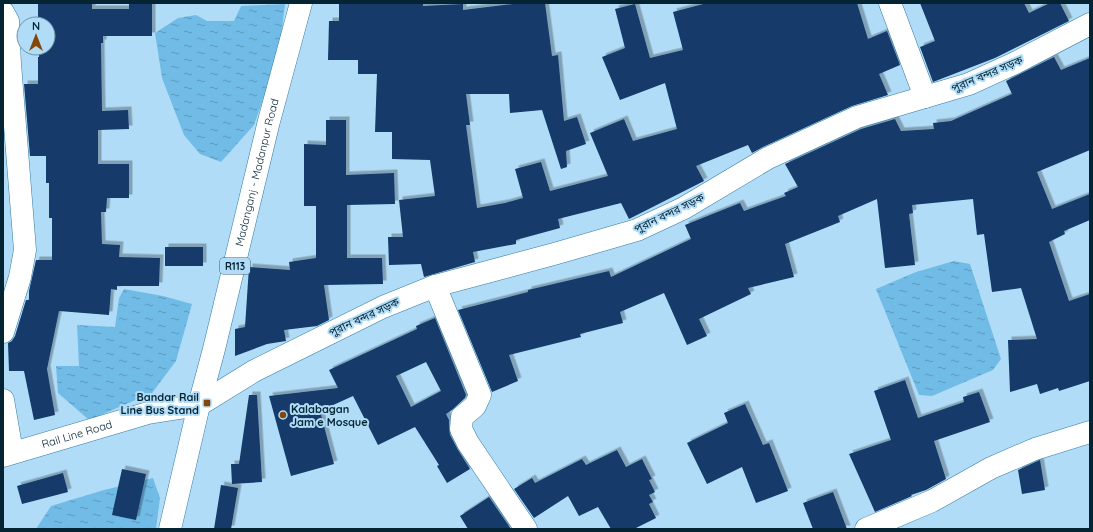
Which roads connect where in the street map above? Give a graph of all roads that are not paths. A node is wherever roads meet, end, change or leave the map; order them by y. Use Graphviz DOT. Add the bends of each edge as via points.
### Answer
graph roads {
  1 [pos="301,3"];
  2 [pos="890,3"];
  3 [pos="3,12"];
  4 [pos="1090,24"];
  5 [pos="926,97"];
  6 [pos="435,286"];
  7 [pos="3,332"];
  8 [pos="3,400"];
  9 [pos="199,404"];
  10 [pos="1090,432"];
  11 [pos="7,454"];
  12 [pos="170,529"];
  13 [pos="526,529"];
  14 [pos="866,529"];
  1 -- 9 [label="street, Madanganj - Madanpur Road / R113"];
  2 -- 5 [label="street"];
  3 -- 7 [label="street" via="8,21 25,250 20,277"];
  4 -- 5 [label="street, পুরান বন্দর সড়ক" via="969,84"];
  5 -- 6 [label="street, পুরান বন্দর সড়ক" via="857,117 782,151 684,208 637,230"];
  6 -- 9 [label="street, পুরান বন্দর সড়ক" via="383,307 254,371"];
  6 -- 13 [label="street" via="480,395 475,406 462,417 461,429"];
  8 -- 11 [label="street"];
  9 -- 11 [label="street, Rail Line Road" via="148,413"];
  9 -- 12 [label="street, Madanganj - Madanpur Road / R113"];
  10 -- 14 [label="street" via="1035,449 991,468 932,500"];
}
